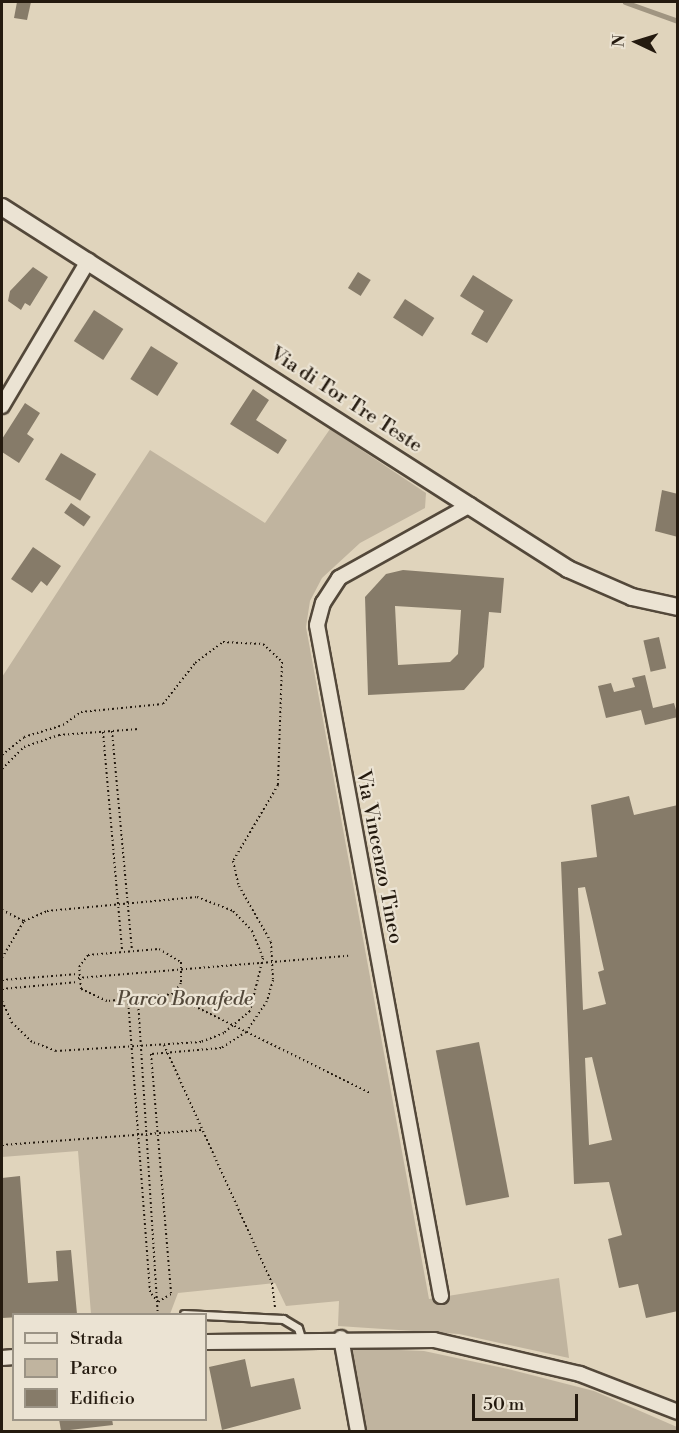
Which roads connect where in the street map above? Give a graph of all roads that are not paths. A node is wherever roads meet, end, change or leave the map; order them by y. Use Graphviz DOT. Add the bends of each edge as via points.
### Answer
graph roads {
  1 [pos="2,207"];
  2 [pos="88,261"];
  3 [pos="2,406"];
  4 [pos="470,505"];
  5 [pos="678,607"];
  6 [pos="441,1296"];
  7 [pos="207,1315"];
  8 [pos="341,1338"];
  9 [pos="302,1341"];
  10 [pos="207,1342"];
  11 [pos="678,1412"];
  12 [pos="358,1431"];
  1 -- 2 [label="street, Via di Tor Tre Teste"];
  2 -- 3 [label="street"];
  2 -- 4 [label="street, Via di Tor Tre Teste"];
  4 -- 5 [label="street, Via di Tor Tre Teste" via="579,575 632,597"];
  4 -- 6 [label="street, Via Vincenzo Tineo" via="339,578 317,625"];
  7 -- 9 [label="lane" via="275,1317 295,1324"];
  8 -- 9 [label="street"];
  8 -- 11 [label="street" via="416,1338 506,1354 580,1374"];
  8 -- 12 [label="street"];
  9 -- 10 [label="street"];
}
